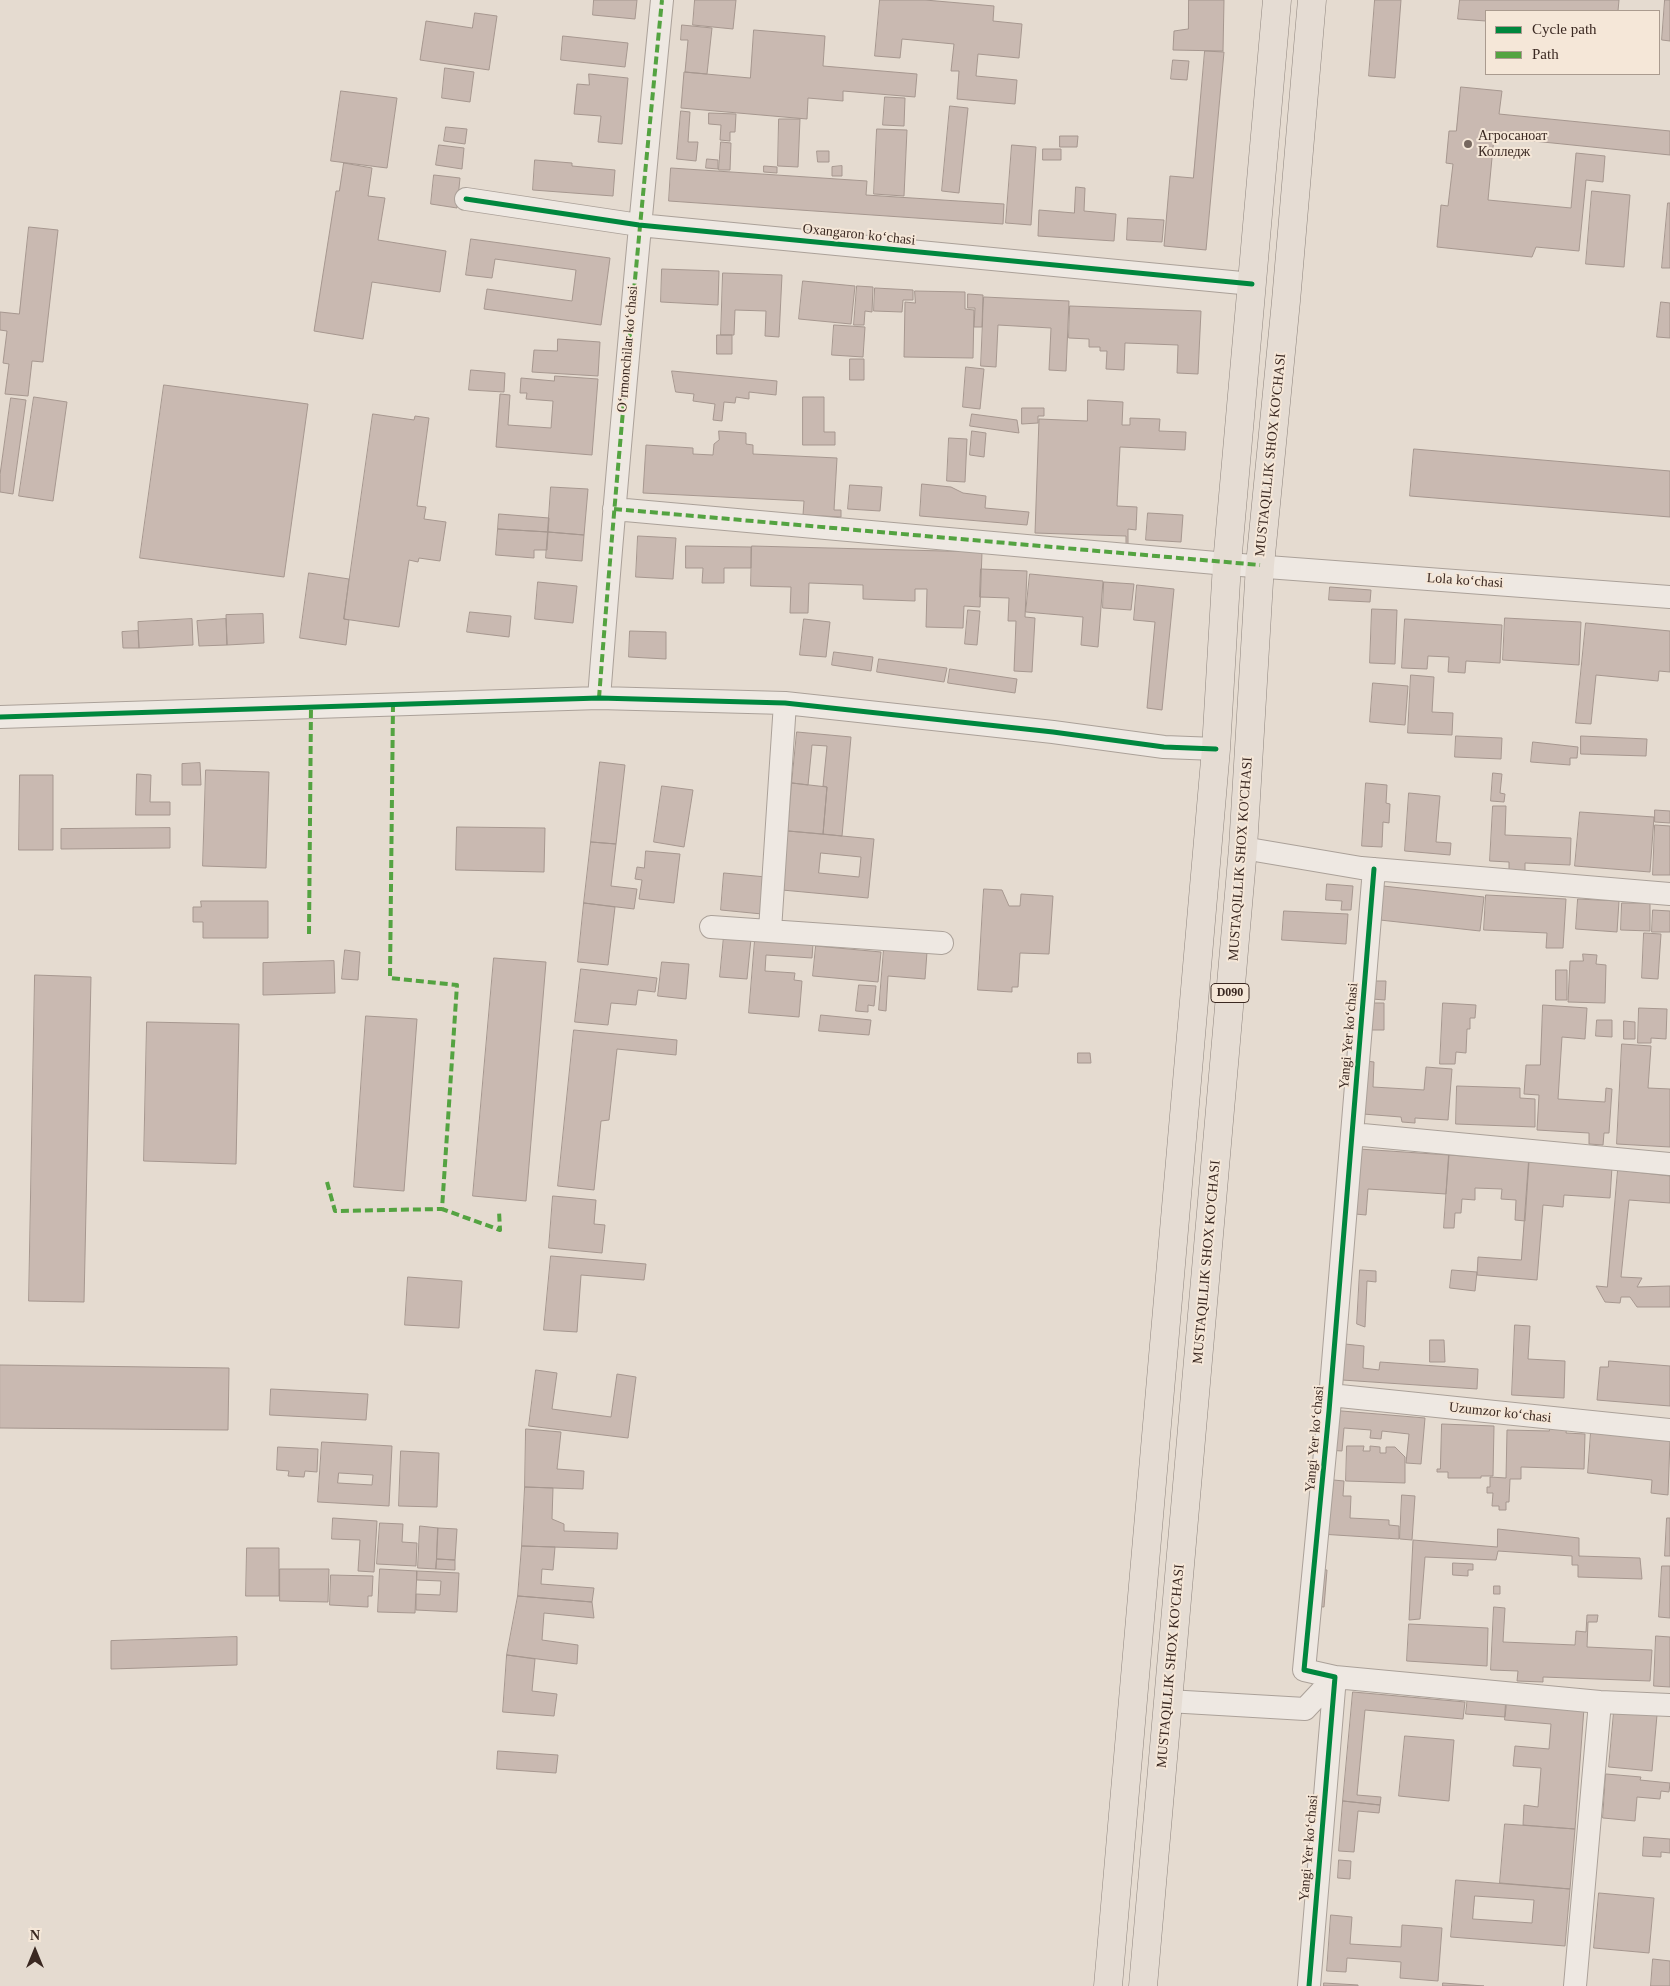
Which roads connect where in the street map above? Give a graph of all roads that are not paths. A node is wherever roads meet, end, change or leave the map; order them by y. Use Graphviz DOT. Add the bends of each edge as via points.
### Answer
graph roads {
  1 [pos="662,0"];
  2 [pos="1277,0"];
  3 [pos="1312,0"];
  4 [pos="466,199"];
  5 [pos="639,225"];
  6 [pos="1252,284"];
  7 [pos="614,509"];
  8 [pos="1227,564"];
  9 [pos="1260,565"];
  10 [pos="1670,597"];
  11 [pos="599,698"];
  12 [pos="785,703"];
  13 [pos="0,717"];
  14 [pos="1216,749"];
  15 [pos="1243,848"];
  16 [pos="1374,869"];
  17 [pos="1670,894"];
  18 [pos="711,926"];
  19 [pos="770,930"];
  20 [pos="942,943"];
  21 [pos="1352,1134"];
  22 [pos="1670,1164"];
  23 [pos="1163,1364"];
  24 [pos="1197,1368"];
  25 [pos="1330,1396"];
  26 [pos="1670,1430"];
  27 [pos="1335,1676"];
  28 [pos="1168,1701"];
  29 [pos="1600,1702"];
  30 [pos="1670,1706"];
  31 [pos="1108,1986"];
  32 [pos="1143,1986"];
  33 [pos="1309,1986"];
  34 [pos="1574,1986"];
  1 -- 5 [label="street, Oʻrmonchilar koʻchasi"];
  2 -- 6 [label="main road, D090"];
  3 -- 9 [label="main road, MUSTAQILLIK SHOX KO'CHASI / D090"];
  4 -- 5 [label="street, Oxangaron koʻchasi"];
  5 -- 6 [label="street, Oxangaron koʻchasi"];
  5 -- 7 [label="street, Oʻrmonchilar koʻchasi"];
  6 -- 8 [label="main road, D090"];
  7 -- 8 [label="street, Lola koʻchasi"];
  7 -- 11 [label="street, Oʻrmonchilar koʻchasi"];
  8 -- 9 [label="street, Lola koʻchasi"];
  8 -- 14 [label="main road, D090"];
  9 -- 10 [label="street, Lola koʻchasi"];
  9 -- 15 [label="main road, MUSTAQILLIK SHOX KO'CHASI / D090"];
  11 -- 12 [label="street"];
  11 -- 13 [label="street"];
  12 -- 14 [label="street" via="1164,747"];
  12 -- 19 [label="street"];
  14 -- 23 [label="main road, D090"];
  15 -- 16 [label="street"];
  15 -- 24 [label="main road, MUSTAQILLIK SHOX KO'CHASI / D090"];
  16 -- 17 [label="street"];
  16 -- 21 [label="street, Yangi Yer koʻchasi"];
  18 -- 19 [label="street"];
  19 -- 20 [label="street"];
  21 -- 22 [label="street"];
  21 -- 25 [label="street, Yangi Yer koʻchasi"];
  23 -- 24 [label="main road"];
  23 -- 31 [label="main road, D090"];
  24 -- 28 [label="main road, MUSTAQILLIK SHOX KO'CHASI / D090"];
  25 -- 26 [label="street, Uzumzor koʻchasi"];
  25 -- 27 [label="street, Yangi Yer koʻchasi" via="1304,1670"];
  27 -- 28 [label="street" via="1305,1709"];
  27 -- 29 [label="street"];
  27 -- 33 [label="street, Yangi Yer koʻchasi"];
  28 -- 32 [label="main road, MUSTAQILLIK SHOX KO'CHASI / D090"];
  29 -- 30 [label="street"];
  29 -- 34 [label="street"];
}
